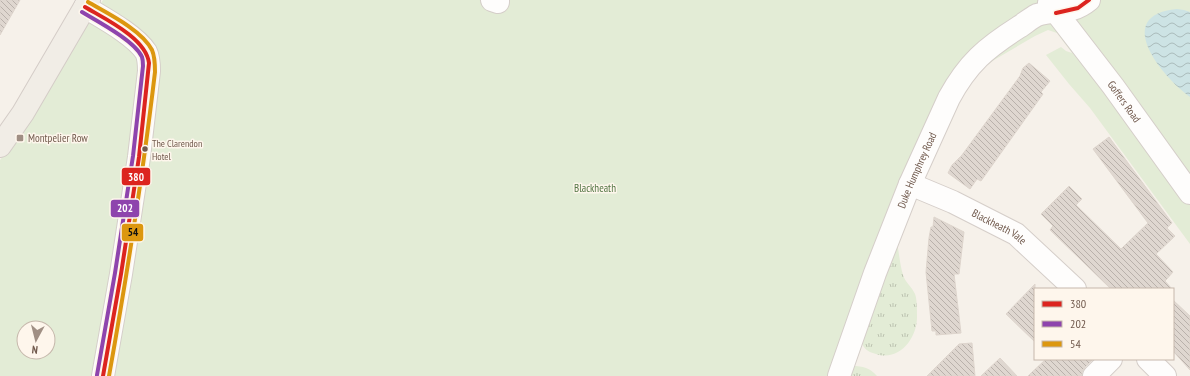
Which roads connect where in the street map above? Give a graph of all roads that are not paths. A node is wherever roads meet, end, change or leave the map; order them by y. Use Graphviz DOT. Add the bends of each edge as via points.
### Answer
graph roads {
  1 [pos="492,0"];
  2 [pos="498,0"];
  3 [pos="1089,0"];
  4 [pos="87,3"];
  5 [pos="1051,6"];
  6 [pos="0,146"];
  7 [pos="910,184"];
  8 [pos="1190,193"];
  9 [pos="1074,288"];
  10 [pos="1110,360"];
  11 [pos="1149,360"];
  12 [pos="103,376"];
  13 [pos="839,376"];
  14 [pos="1094,376"];
  15 [pos="1165,376"];
  1 -- 2 [label="street"];
  3 -- 5 [label="street, Duke Humphrey Road" via="1078,8"];
  4 -- 6 [label="main road" via="23,113"];
  4 -- 12 [label="street" via="137,42 146,53 149,71 137,173"];
  5 -- 7 [label="street, Duke Humphrey Road" via="982,54 959,80"];
  5 -- 8 [label="street, Goffers Road"];
  7 -- 9 [label="street, Blackheath Vale" via="953,202 1016,234"];
  7 -- 13 [label="street, Duke Humphrey Road" via="874,273"];
  10 -- 14 [label="street"];
  11 -- 15 [label="street"];
}
